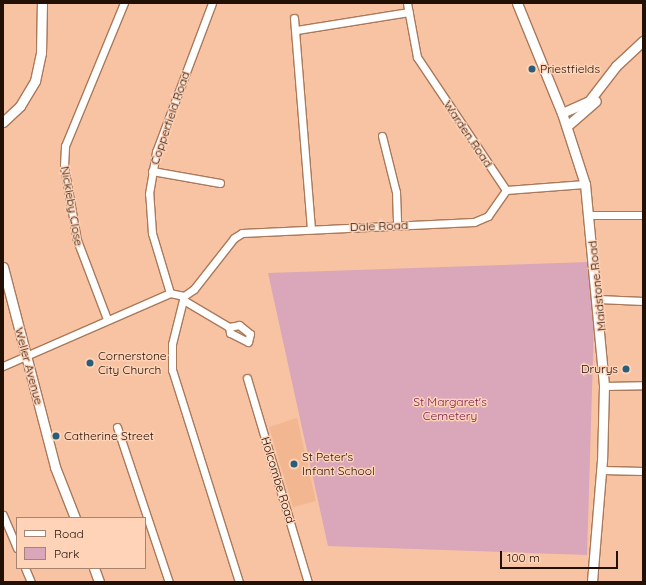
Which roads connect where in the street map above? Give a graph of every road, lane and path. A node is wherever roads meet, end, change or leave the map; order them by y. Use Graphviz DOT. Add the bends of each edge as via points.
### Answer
graph roads {
  1 [pos="42,3"];
  2 [pos="124,3"];
  3 [pos="212,3"];
  4 [pos="408,3"];
  5 [pos="517,3"];
  6 [pos="409,12"];
  7 [pos="294,18"];
  8 [pos="297,30"];
  9 [pos="643,41"];
  10 [pos="599,91"];
  11 [pos="562,113"];
  12 [pos="3,122"];
  13 [pos="566,126"];
  14 [pos="382,136"];
  15 [pos="152,171"];
  16 [pos="220,183"];
  17 [pos="585,184"];
  18 [pos="506,190"];
  19 [pos="589,215"];
  20 [pos="643,215"];
  21 [pos="397,226"];
  22 [pos="311,229"];
  23 [pos="3,267"];
  24 [pos="170,293"];
  25 [pos="184,299"];
  26 [pos="598,299"];
  27 [pos="643,301"];
  28 [pos="107,319"];
  29 [pos="229,327"];
  30 [pos="26,355"];
  31 [pos="3,366"];
  32 [pos="247,378"];
  33 [pos="643,385"];
  34 [pos="604,386"];
  35 [pos="117,427"];
  36 [pos="602,470"];
  37 [pos="643,471"];
  38 [pos="3,515"];
  39 [pos="75,517"];
  40 [pos="16,546"];
  41 [pos="25,569"];
  42 [pos="94,569"];
  43 [pos="31,582"];
  44 [pos="99,582"];
  45 [pos="169,582"];
  46 [pos="239,582"];
  47 [pos="308,582"];
  48 [pos="592,582"];
  1 -- 12 [label="main road" via="41,53 34,81 20,106"];
  2 -- 28 [label="street, Nickleby Close" via="65,146 64,166 77,240"];
  3 -- 15 [label="street, Copperfield Road"];
  4 -- 6 [label="street, Warden Road"];
  5 -- 11 [label="main road, Maidstone Road"];
  6 -- 8 [label="street"];
  6 -- 18 [label="street, Warden Road" via="417,57"];
  7 -- 8 [label="street"];
  8 -- 22 [label="street"];
  9 -- 10 [label="main road" via="616,66"];
  10 -- 11 [label="main road" via="585,104"];
  10 -- 13 [label="main road" via="592,106"];
  11 -- 13 [label="main road, Maidstone Road"];
  13 -- 17 [label="main road, Maidstone Road"];
  14 -- 21 [label="street" via="396,192"];
  15 -- 16 [label="street"];
  15 -- 24 [label="street, Copperfield Road" via="152,233"];
  17 -- 18 [label="street"];
  17 -- 19 [label="main road, Maidstone Road"];
  18 -- 21 [label="street, Dale Road" via="490,215 477,222"];
  19 -- 20 [label="street"];
  19 -- 26 [label="main road, Maidstone Road"];
  21 -- 22 [label="street, Dale Road"];
  22 -- 25 [label="street, Dale Road" via="238,235"];
  23 -- 30 [label="main road, Weller Avenue"];
  24 -- 25 [label="street"];
  24 -- 28 [label="street"];
  25 -- 29 [label="street"];
  25 -- 46 [label="street" via="172,344 174,381"];
  26 -- 27 [label="street"];
  26 -- 34 [label="main road, Maidstone Road"];
  28 -- 30 [label="street"];
  30 -- 31 [label="street"];
  30 -- 39 [label="main road, Weller Avenue" via="55,464"];
  32 -- 47 [label="street, Holcombe Road"];
  33 -- 34 [label="street"];
  34 -- 36 [label="main road, Maidstone Road"];
  35 -- 45 [label="street"];
  36 -- 37 [label="street"];
  36 -- 48 [label="main road, Maidstone Road"];
  38 -- 40 [label="street"];
  41 -- 43 [label="street"];
  42 -- 44 [label="main road"];
}
